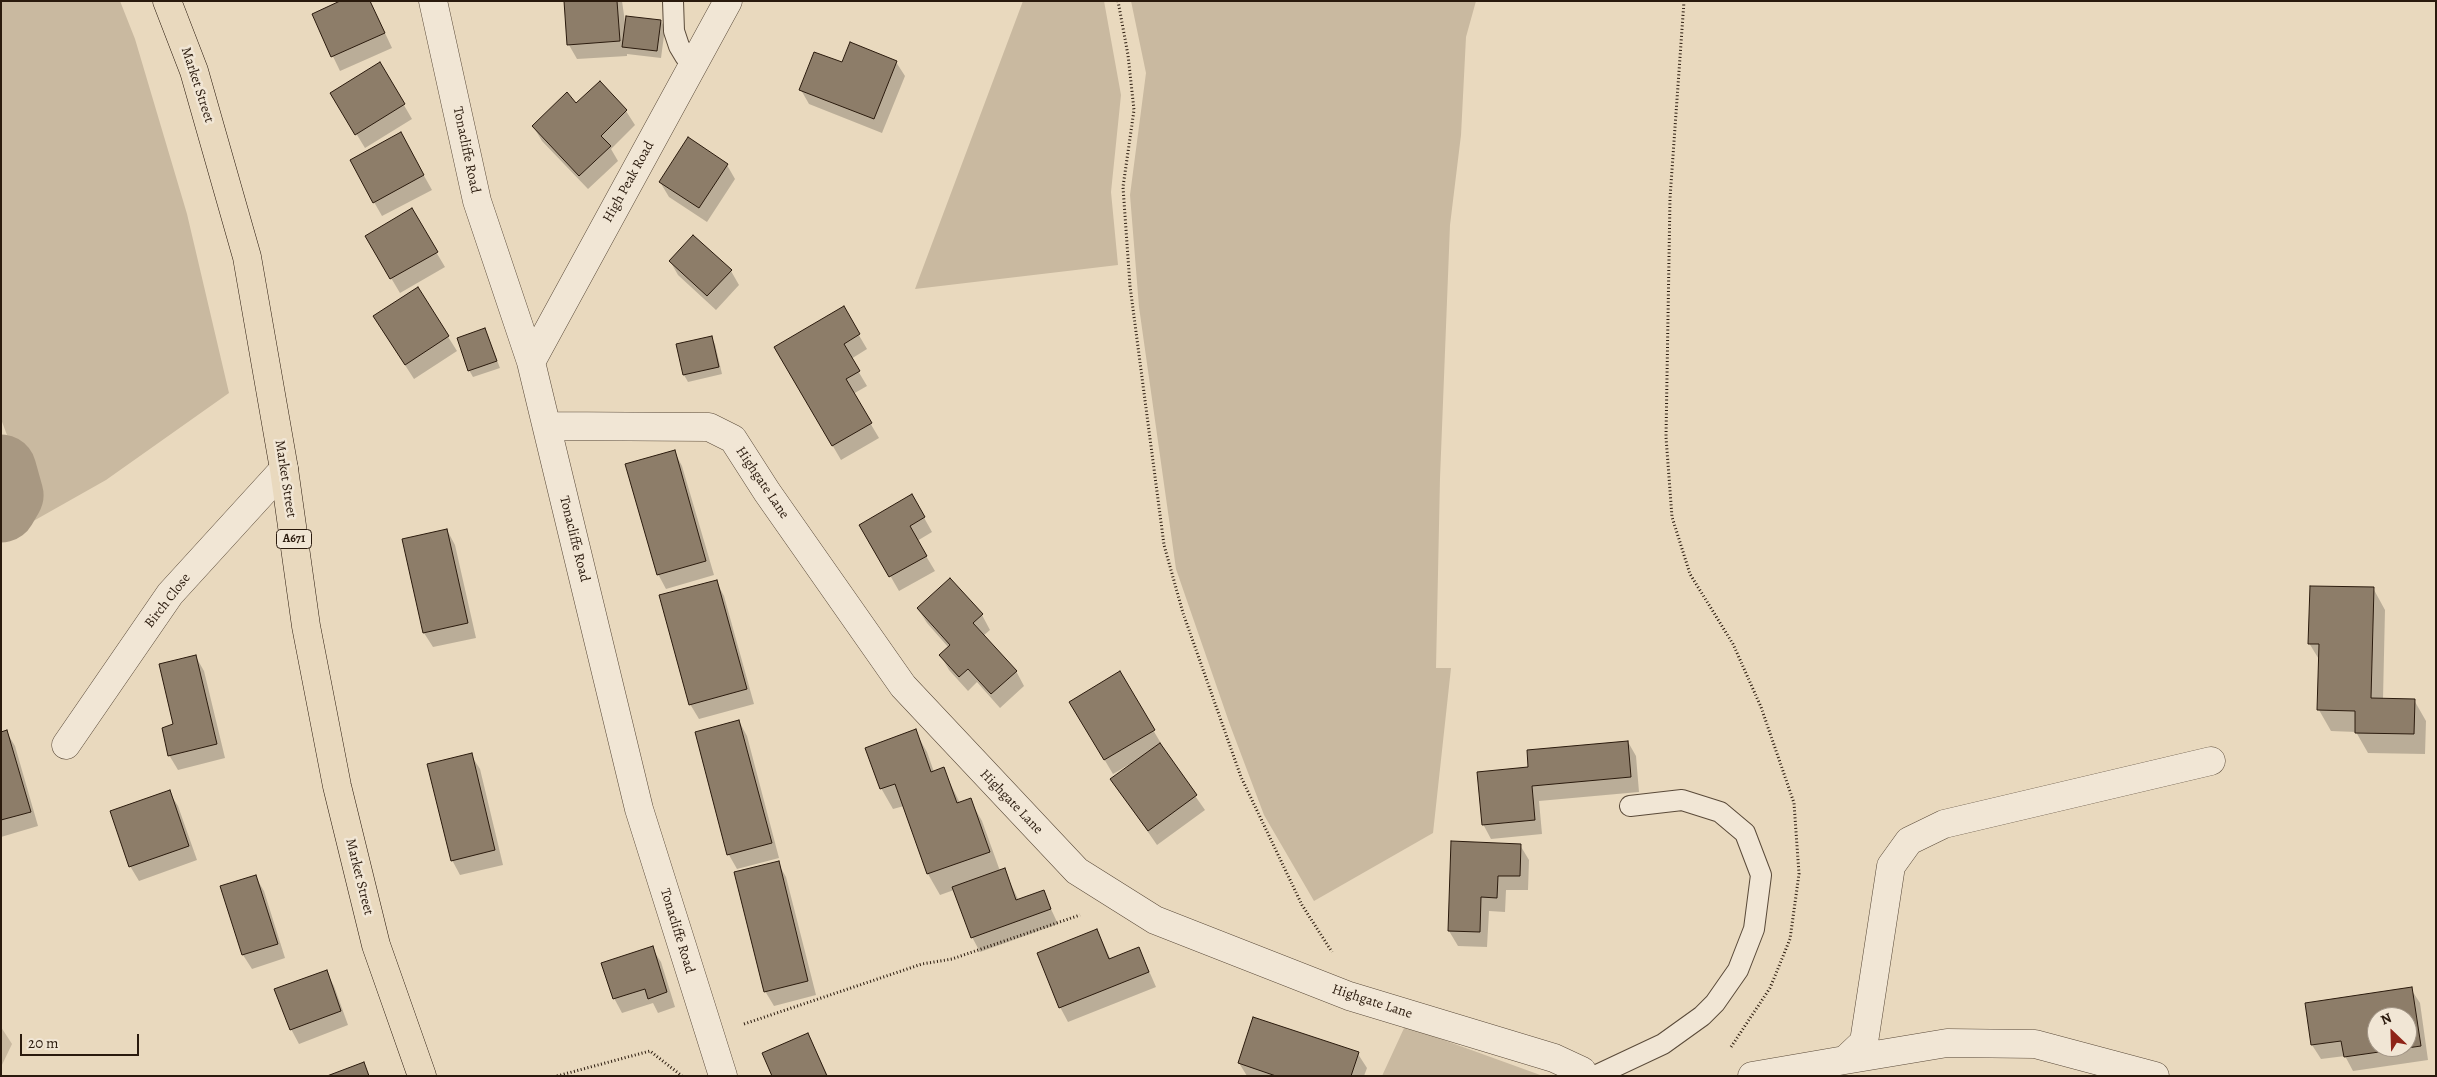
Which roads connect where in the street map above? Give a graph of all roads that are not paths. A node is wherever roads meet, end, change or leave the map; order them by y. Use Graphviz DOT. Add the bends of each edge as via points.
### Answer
graph roads {
  1 [pos="167,1"];
  2 [pos="433,1"];
  3 [pos="673,1"];
  4 [pos="728,1"];
  5 [pos="694,63"];
  6 [pos="531,362"];
  7 [pos="547,426"];
  8 [pos="284,469"];
  9 [pos="66,745"];
  10 [pos="2211,761"];
  11 [pos="1630,806"];
  12 [pos="1846,1060"];
  13 [pos="1592,1074"];
  14 [pos="422,1076"];
  15 [pos="723,1076"];
  16 [pos="1752,1076"];
  17 [pos="2155,1076"];
  1 -- 8 [label="main road, Market Street / A671" via="194,71 247,257"];
  2 -- 6 [label="street, Tonacliffe Road" via="477,201"];
  3 -- 5 [label="lane" via="674,31 679,46"];
  4 -- 5 [label="street, High Peak Road"];
  5 -- 6 [label="street, High Peak Road"];
  6 -- 7 [label="street, Tonacliffe Road"];
  7 -- 13 [label="street, Highgate Lane" via="709,427 733,439 903,686 1077,871 1155,920 1349,996 1554,1058"];
  7 -- 15 [label="street, Tonacliffe Road" via="639,808"];
  8 -- 9 [label="street, Birch Close" via="170,594"];
  8 -- 14 [label="main road, Market Street / A671" via="306,626 337,786 376,945"];
  10 -- 12 [label="street" via="1944,824 1909,841 1891,866 1864,1042"];
  11 -- 13 [label="lane" via="1682,800 1720,812 1745,833 1761,875 1754,928 1738,970 1716,1003 1702,1016 1663,1044"];
  12 -- 16 [label="street"];
  12 -- 17 [label="street" via="1947,1043 2036,1044"];
}
